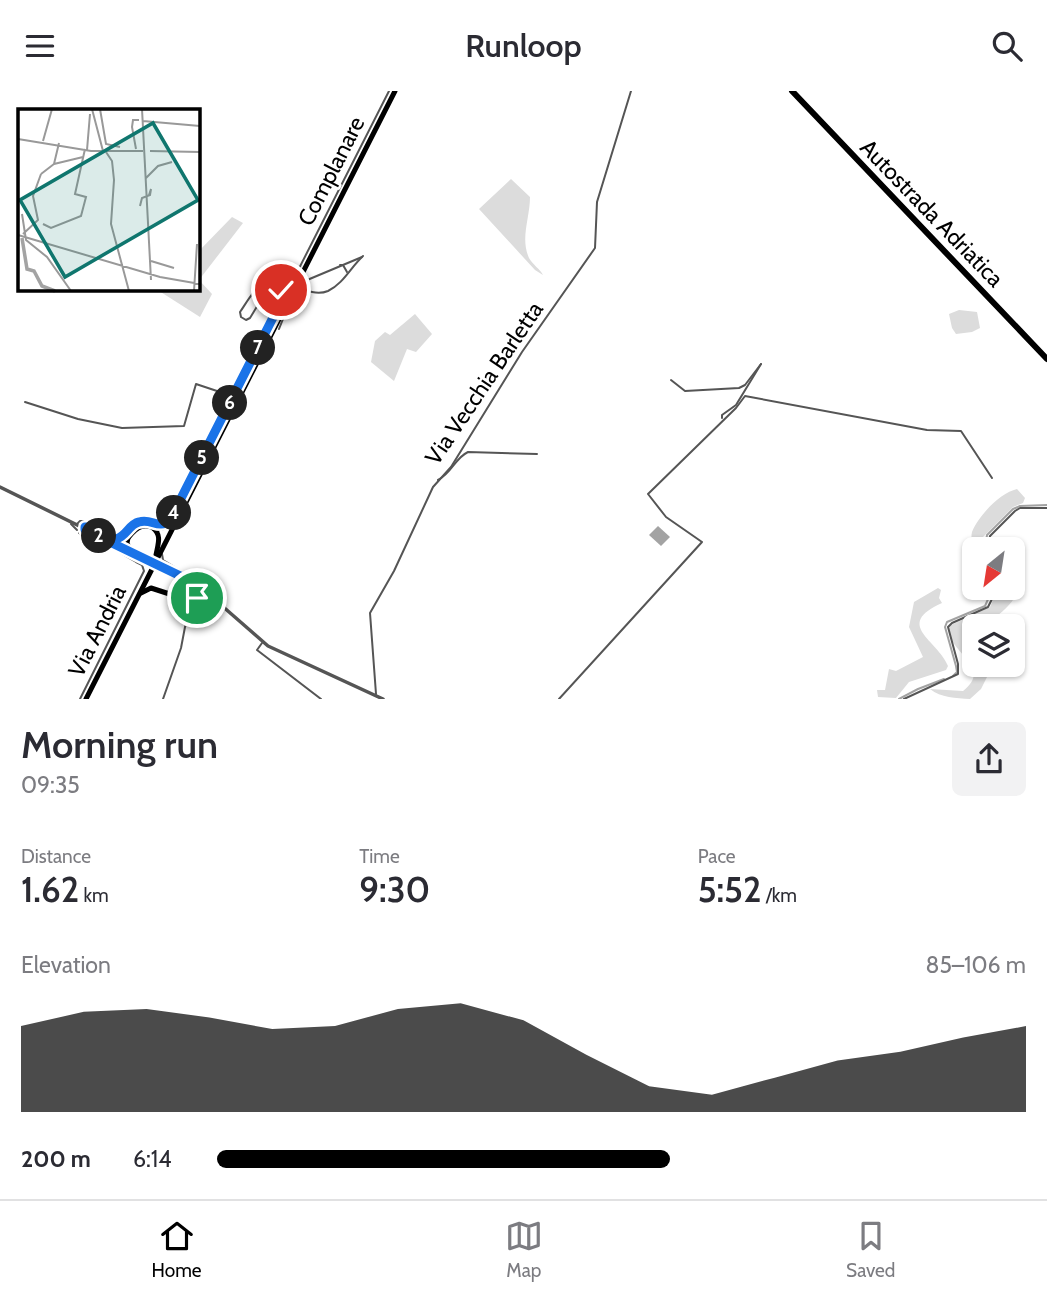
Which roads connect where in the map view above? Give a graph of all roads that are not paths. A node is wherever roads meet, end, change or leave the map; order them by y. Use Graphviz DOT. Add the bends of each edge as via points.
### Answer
graph roads {
  1 [pos="393,91"];
  2 [pos="631,91"];
  3 [pos="794,91"];
  4 [pos="349,261"];
  5 [pos="338,265"];
  6 [pos="352,266"];
  7 [pos="307,268"];
  8 [pos="347,273"];
  9 [pos="304,276"];
  10 [pos="311,278"];
  11 [pos="300,283"];
  12 [pos="286,292"];
  13 [pos="279,329"];
  14 [pos="267,348"];
  15 [pos="1047,357"];
  16 [pos="671,380"];
  17 [pos="233,397"];
  18 [pos="25,402"];
  19 [pos="722,419"];
  20 [pos="537,454"];
  21 [pos="992,478"];
  22 [pos="437,480"];
  23 [pos="0,487"];
  24 [pos="180,507"];
  25 [pos="1047,508"];
  26 [pos="80,521"];
  27 [pos="70,522"];
  28 [pos="150,526"];
  29 [pos="91,527"];
  30 [pos="86,528"];
  31 [pos="78,530"];
  32 [pos="990,537"];
  33 [pos="126,543"];
  34 [pos="116,544"];
  35 [pos="131,551"];
  36 [pos="156,555"];
  37 [pos="155,562"];
  38 [pos="158,589"];
  39 [pos="199,595"];
  40 [pos="992,600"];
  41 [pos="134,604"];
  42 [pos="262,642"];
  43 [pos="376,694"];
  44 [pos="84,698"];
  45 [pos="163,698"];
  46 [pos="321,698"];
  47 [pos="383,698"];
  48 [pos="559,698"];
  49 [pos="904,698"];
  1 -- 7 [label="street, Complanare"];
  1 -- 12 [label="street, Complanare"];
  1 -- 24 [label="highway"];
  1 -- 37 [label="highway"];
  2 -- 22 [label="street, Via Vecchia Barletta" via="597,202 595,248 522,352 474,432"];
  3 -- 15 [label="highway, Autostrada Adriatica"];
  4 -- 5 [label="street"];
  4 -- 6 [label="street"];
  4 -- 6 [label="street" via="363,257"];
  4 -- 8 [label="street"];
  5 -- 8 [label="street"];
  5 -- 10 [label="street"];
  6 -- 8 [label="street"];
  7 -- 9 [label="street, Complanare"];
  7 -- 10 [label="street"];
  8 -- 12 [label="street" via="327,291 316,293 283,282 261,285 241,317 250,318 267,290"];
  9 -- 10 [label="street"];
  9 -- 11 [label="street, Complanare"];
  10 -- 11 [label="street"];
  11 -- 13 [label="street, Complanare"];
  12 -- 17 [label="street, Complanare"];
  14 -- 39 [label="street" via="162,555 196,580"];
  16 -- 19 [label="street" via="685,391 739,388 760,364"];
  17 -- 18 [label="street" via="196,384 184,426 122,428"];
  17 -- 29 [label="street, Complanare" via="168,523 139,522 114,539"];
  19 -- 21 [label="street" via="746,396 927,430 961,431"];
  19 -- 48 [label="street" via="648,496 666,517 702,542"];
  20 -- 22 [label="street" via="466,452"];
  22 -- 43 [label="street, Via Vecchia Barletta" via="370,613"];
  23 -- 27 [label="street"];
  24 -- 28 [label="highway" via="167,526"];
  24 -- 36 [label="highway"];
  25 -- 32 [label="street" via="1020,508"];
  26 -- 27 [label="street"];
  26 -- 29 [label="street, Complanare"];
  26 -- 31 [label="street"];
  27 -- 31 [label="street"];
  28 -- 33 [label="highway" via="136,527"];
  28 -- 36 [label="highway" via="158,535"];
  29 -- 30 [label="street, Complanare"];
  30 -- 31 [label="street"];
  30 -- 34 [label="street"];
  31 -- 44 [label="street, Via Andria" via="142,565 144,571"];
  33 -- 34 [label="highway"];
  33 -- 35 [label="highway"];
  35 -- 39 [label="street" via="197,584"];
  36 -- 44 [label="highway"];
  37 -- 38 [label="highway" via="150,577"];
  37 -- 41 [label="highway"];
  38 -- 39 [label="highway" via="185,599"];
  38 -- 41 [label="highway" via="144,590"];
  39 -- 42 [label="street" via="208,592"];
  39 -- 44 [label="street, Via Andria" via="189,604 150,590 143,593"];
  39 -- 45 [label="street"];
  40 -- 49 [label="street" via="988,607 948,627 958,674"];
  41 -- 44 [label="highway"];
  42 -- 43 [label="street"];
  42 -- 46 [label="street" via="257,650"];
  43 -- 47 [label="street"];
}
